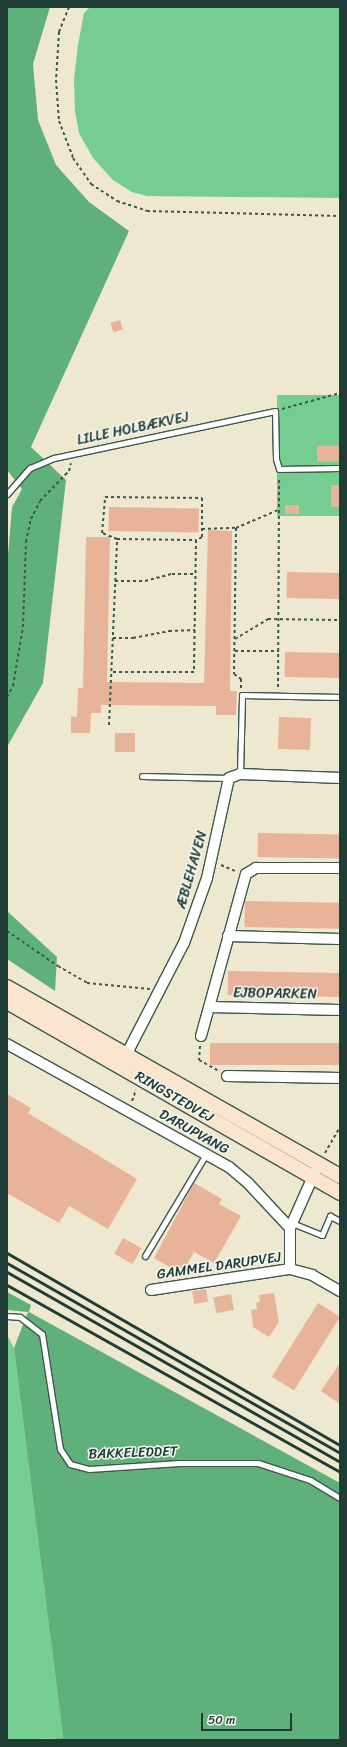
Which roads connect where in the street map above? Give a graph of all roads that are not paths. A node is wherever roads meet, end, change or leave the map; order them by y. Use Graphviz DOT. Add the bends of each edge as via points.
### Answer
graph roads {
  1 [pos="340,468"];
  2 [pos="7,494"];
  3 [pos="340,696"];
  4 [pos="240,774"];
  5 [pos="142,776"];
  6 [pos="229,778"];
  7 [pos="340,778"];
  8 [pos="340,868"];
  9 [pos="228,936"];
  10 [pos="340,939"];
  11 [pos="7,987"];
  12 [pos="7,1002"];
  13 [pos="209,1007"];
  14 [pos="340,1010"];
  15 [pos="201,1036"];
  16 [pos="7,1044"];
  17 [pos="124,1061"];
  18 [pos="227,1076"];
  19 [pos="340,1078"];
  20 [pos="206,1154"];
  21 [pos="320,1163"];
  22 [pos="340,1176"];
  23 [pos="313,1178"];
  24 [pos="340,1193"];
  25 [pos="340,1221"];
  26 [pos="291,1226"];
  27 [pos="145,1256"];
  28 [pos="290,1269"];
  29 [pos="151,1290"];
  30 [pos="340,1291"];
  31 [pos="7,1316"];
  32 [pos="340,1498"];
  1 -- 2 [label="lane, LILLE HOLBÆKVEJ" via="279,468 276,459 275,411 54,458 30,468"];
  3 -- 4 [label="lane" via="242,695"];
  4 -- 6 [label="street"];
  4 -- 7 [label="street"];
  5 -- 6 [label="lane"];
  6 -- 17 [label="street, ÆBLEHAVEN" via="210,863 184,943"];
  8 -- 9 [label="street, EJBOPARKEN" via="256,868 246,874"];
  9 -- 10 [label="street"];
  9 -- 13 [label="street, EJBOPARKEN"];
  11 -- 17 [label="street, RINGSTEDVEJ"];
  12 -- 17 [label="street, RINGSTEDVEJ"];
  13 -- 14 [label="street, EJBOPARKEN"];
  13 -- 15 [label="street, EJBOPARKEN"];
  16 -- 20 [label="street, DARUPVANG"];
  17 -- 21 [label="street, RINGSTEDVEJ"];
  17 -- 23 [label="street, RINGSTEDVEJ" via="140,1078"];
  18 -- 19 [label="street"];
  20 -- 26 [label="street, DARUPVANG" via="248,1183"];
  20 -- 27 [label="lane"];
  21 -- 22 [label="street, RINGSTEDVEJ"];
  21 -- 23 [label="street"];
  23 -- 24 [label="street, RINGSTEDVEJ"];
  23 -- 26 [label="street"];
  25 -- 26 [label="lane" via="330,1216 322,1236"];
  26 -- 28 [label="street, GAMMEL DARUPVEJ"];
  28 -- 29 [label="street, GAMMEL DARUPVEJ"];
  28 -- 30 [label="street, GAMMEL DARUPVEJ" via="312,1275"];
  31 -- 32 [label="lane, BAKKELEDDET" via="20,1317 42,1334 60,1448 70,1464 89,1469 179,1463 258,1463 310,1480"];
}
